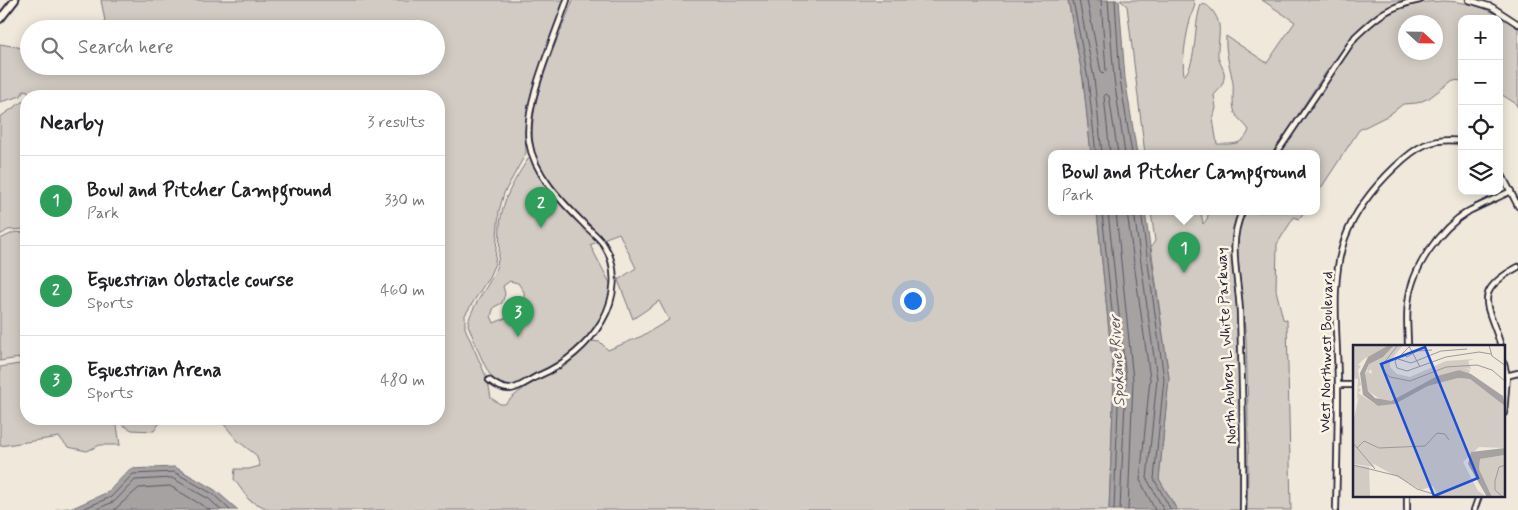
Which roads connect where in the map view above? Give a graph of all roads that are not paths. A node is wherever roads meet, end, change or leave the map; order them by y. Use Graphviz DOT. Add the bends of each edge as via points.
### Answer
graph roads {
  1 [pos="15,0"];
  2 [pos="567,0"];
  3 [pos="1420,0"];
  4 [pos="1469,0"];
  5 [pos="0,19"];
  6 [pos="1518,24"];
  7 [pos="1458,141"];
  8 [pos="1279,150"];
  9 [pos="1503,177"];
  10 [pos="1511,191"];
  11 [pos="1518,206"];
  12 [pos="1241,215"];
  13 [pos="1518,268"];
  14 [pos="1408,345"];
  15 [pos="1501,345"];
  16 [pos="489,380"];
  17 [pos="1338,385"];
  18 [pos="1353,385"];
  19 [pos="1478,498"];
  20 [pos="1243,510"];
  21 [pos="1336,510"];
  22 [pos="1474,510"];
  1 -- 5 [label="main road"];
  2 -- 16 [label="street" via="531,107 529,142 547,184 604,244 614,291 607,314 598,327 564,362 511,390 499,388"];
  3 -- 8 [label="street" via="1396,5 1371,21 1355,37"];
  4 -- 6 [label="street" via="1492,7"];
  7 -- 17 [label="street, West Northwest Boulevard" via="1443,139 1421,145 1382,179 1354,217 1339,263"];
  9 -- 10 [label="street"];
  10 -- 11 [label="street"];
  10 -- 14 [label="street" via="1469,212 1434,244 1416,272 1408,303"];
  12 -- 20 [label="street, North Aubrey L White Parkway" via="1234,244 1240,300"];
  13 -- 15 [label="street" via="1500,277 1487,294 1488,313"];
  17 -- 18 [label="street"];
  17 -- 21 [label="street, West Northwest Boulevard"];
  19 -- 22 [label="street"];
}
